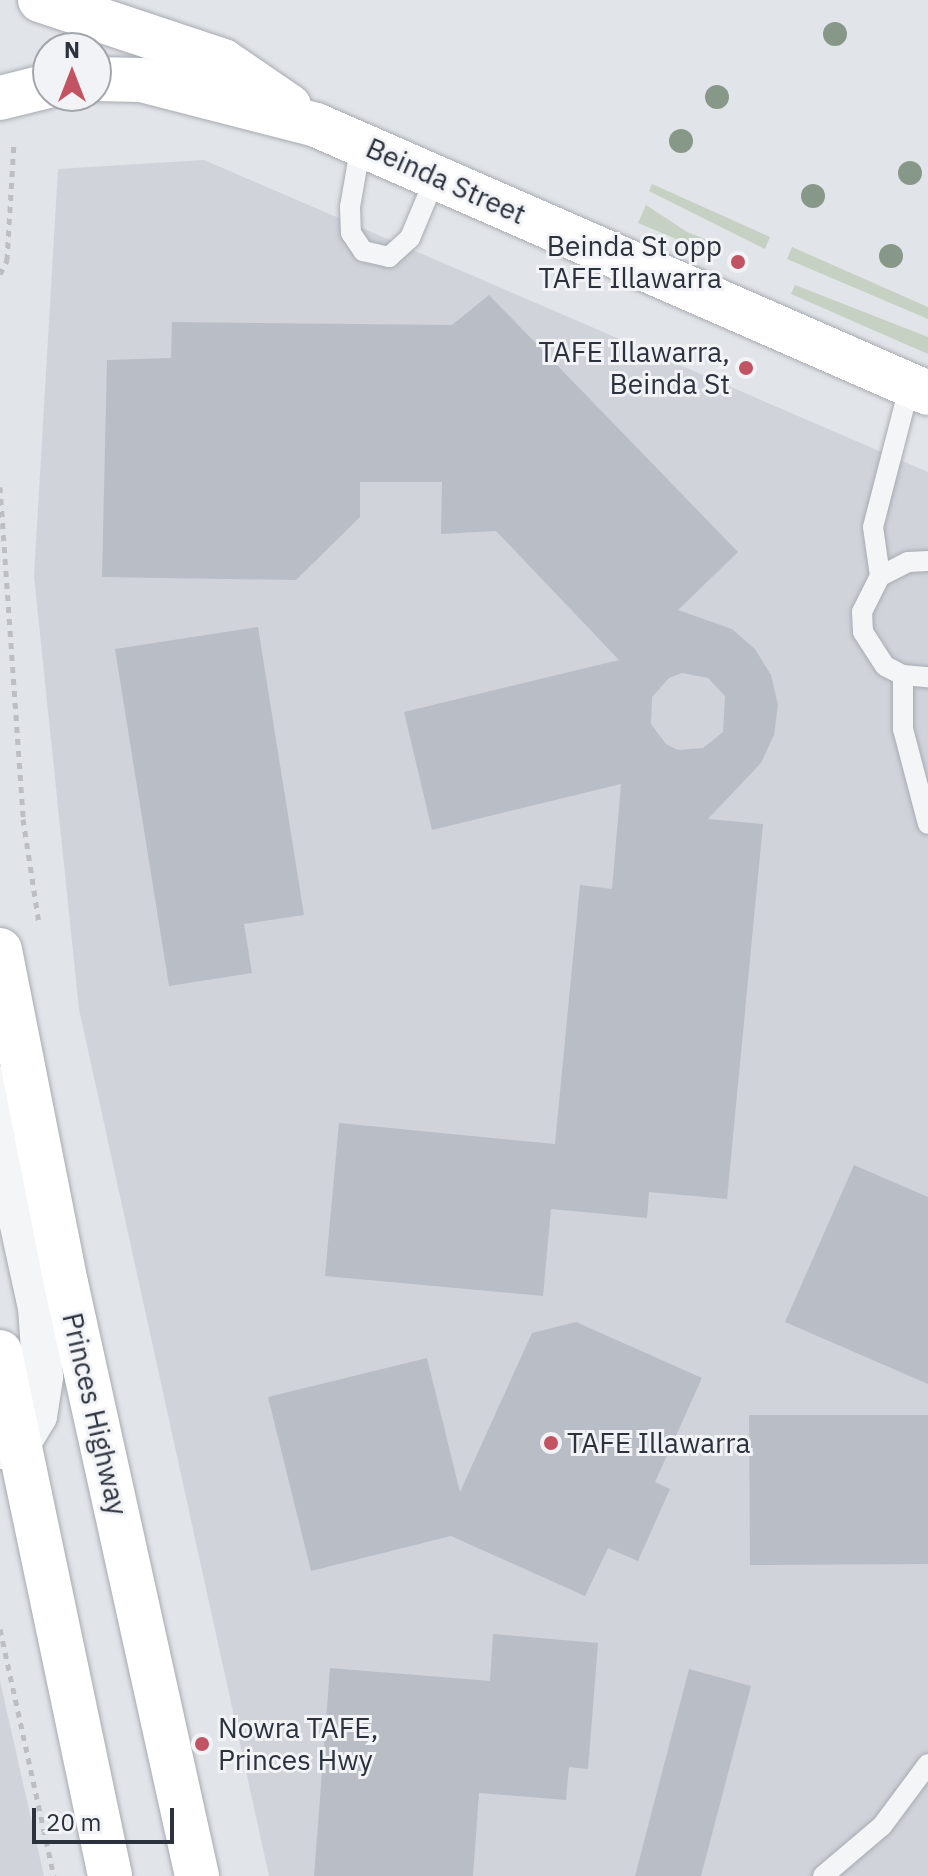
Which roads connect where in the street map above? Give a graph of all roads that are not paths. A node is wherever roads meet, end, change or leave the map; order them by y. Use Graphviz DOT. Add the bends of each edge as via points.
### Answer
graph roads {
  1 [pos="40,0"];
  2 [pos="112,79"];
  3 [pos="32,97"];
  4 [pos="9,113"];
  5 [pos="316,125"];
  6 [pos="361,144"];
  7 [pos="436,176"];
  8 [pos="919,388"];
  9 [pos="928,561"];
  10 [pos="880,576"];
  11 [pos="903,675"];
  12 [pos="928,677"];
  13 [pos="928,824"];
  14 [pos="0,950"];
  15 [pos="11,1018"];
  16 [pos="0,1352"];
  17 [pos="10,1446"];
  18 [pos="928,1764"];
  19 [pos="110,1876"];
  20 [pos="197,1876"];
  21 [pos="823,1876"];
  1 -- 5 [label="main road, Beinda Street" via="223,61"];
  2 -- 5 [label="main road, Beinda Street" via="141,80"];
  3 -- 4 [label="main road"];
  5 -- 6 [label="main road, Beinda Street"];
  6 -- 7 [label="main road, Beinda Street"];
  6 -- 7 [label="lane" via="350,207 351,233 363,251 389,257 410,238"];
  7 -- 8 [label="main road, Beinda Street"];
  8 -- 10 [label="lane" via="873,527"];
  9 -- 10 [label="lane" via="908,562"];
  10 -- 11 [label="lane" via="868,592 863,632 885,666"];
  11 -- 12 [label="lane"];
  11 -- 13 [label="lane" via="903,729"];
  14 -- 15 [label="main road, Princes Highway"];
  15 -- 17 [label="street" via="17,1212 38,1308 43,1377 37,1416"];
  15 -- 20 [label="main road, Princes Highway"];
  16 -- 17 [label="main road"];
  17 -- 19 [label="main road"];
  18 -- 21 [label="lane" via="882,1826"];
}
